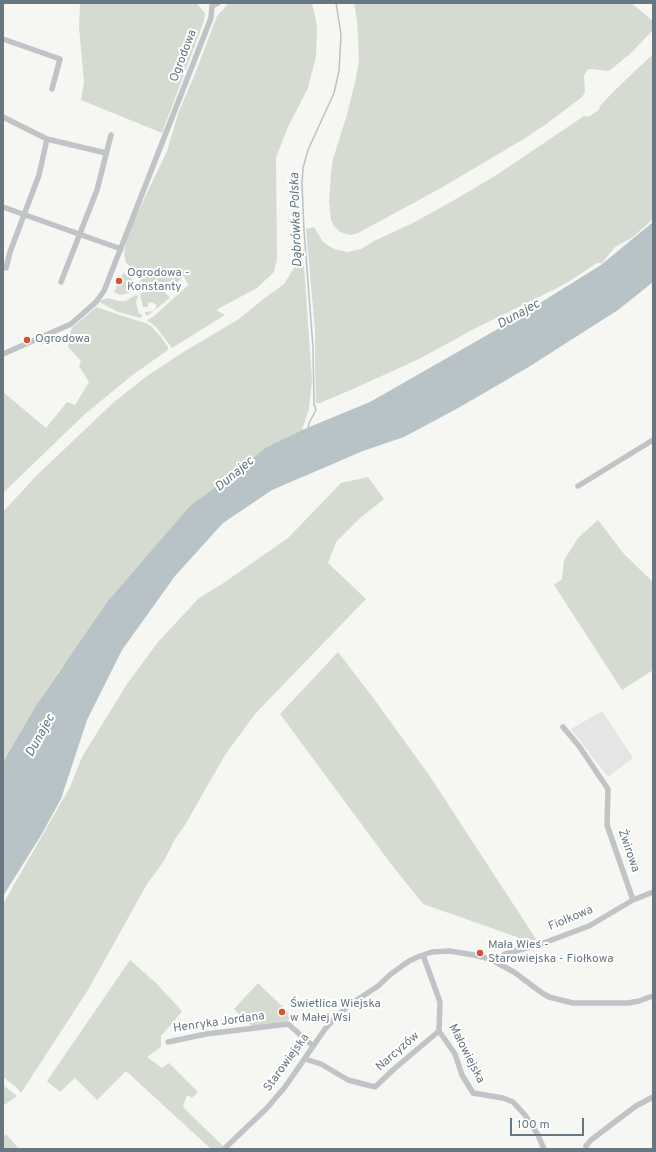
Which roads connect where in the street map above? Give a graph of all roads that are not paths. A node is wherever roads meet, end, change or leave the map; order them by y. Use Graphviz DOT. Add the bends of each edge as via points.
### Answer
graph roads {
  1 [pos="218,3"];
  2 [pos="211,5"];
  3 [pos="3,39"];
  4 [pos="52,89"];
  5 [pos="3,117"];
  6 [pos="111,135"];
  7 [pos="47,139"];
  8 [pos="106,153"];
  9 [pos="3,207"];
  10 [pos="24,214"];
  11 [pos="79,234"];
  12 [pos="121,249"];
  13 [pos="6,268"];
  14 [pos="61,282"];
  15 [pos="3,354"];
  16 [pos="653,440"];
  17 [pos="578,486"];
  18 [pos="563,727"];
  19 [pos="653,892"];
  20 [pos="633,900"];
  21 [pos="423,955"];
  22 [pos="497,962"];
  23 [pos="653,996"];
  24 [pos="439,1031"];
  25 [pos="168,1042"];
  26 [pos="313,1046"];
  27 [pos="305,1059"];
  28 [pos="653,1097"];
  29 [pos="224,1149"];
  30 [pos="544,1149"];
  31 [pos="586,1149"];
  1 -- 2 [label="street"];
  2 -- 12 [label="street, Ogrodowa" via="211,18"];
  3 -- 4 [label="street" via="60,58"];
  5 -- 7 [label="street"];
  6 -- 8 [label="street"];
  7 -- 8 [label="street"];
  7 -- 10 [label="street" via="39,175"];
  8 -- 11 [label="street" via="98,190"];
  9 -- 10 [label="street"];
  10 -- 11 [label="street"];
  10 -- 13 [label="street"];
  11 -- 12 [label="street"];
  11 -- 14 [label="street"];
  12 -- 15 [label="street, Ogrodowa" via="104,291 83,315 71,324"];
  16 -- 17 [label="street"];
  18 -- 20 [label="street, Żwirowa" via="580,746 608,789 607,825"];
  19 -- 20 [label="street, Fiołkowa"];
  20 -- 22 [label="street, Fiołkowa" via="588,926 542,944 505,954"];
  21 -- 22 [label="street, Starowiejska" via="460,952"];
  21 -- 24 [label="street, Małowiejska" via="440,1002"];
  21 -- 26 [label="street, Starowiejska" via="408,961 348,1006"];
  22 -- 23 [label="street, Starowiejska" via="542,993 560,1001 583,1004 628,1003"];
  24 -- 27 [label="street, Narcyzów" via="375,1087 348,1080 321,1064"];
  24 -- 30 [label="street, Małowiejska" via="455,1054 462,1075 473,1093 513,1102 525,1115"];
  25 -- 26 [label="street, Henryka Jordana" via="206,1034 288,1024"];
  26 -- 27 [label="street, Starowiejska"];
  27 -- 29 [label="street, Starowiejska" via="285,1088"];
  28 -- 31 [label="street" via="620,1118 592,1140"];
}
